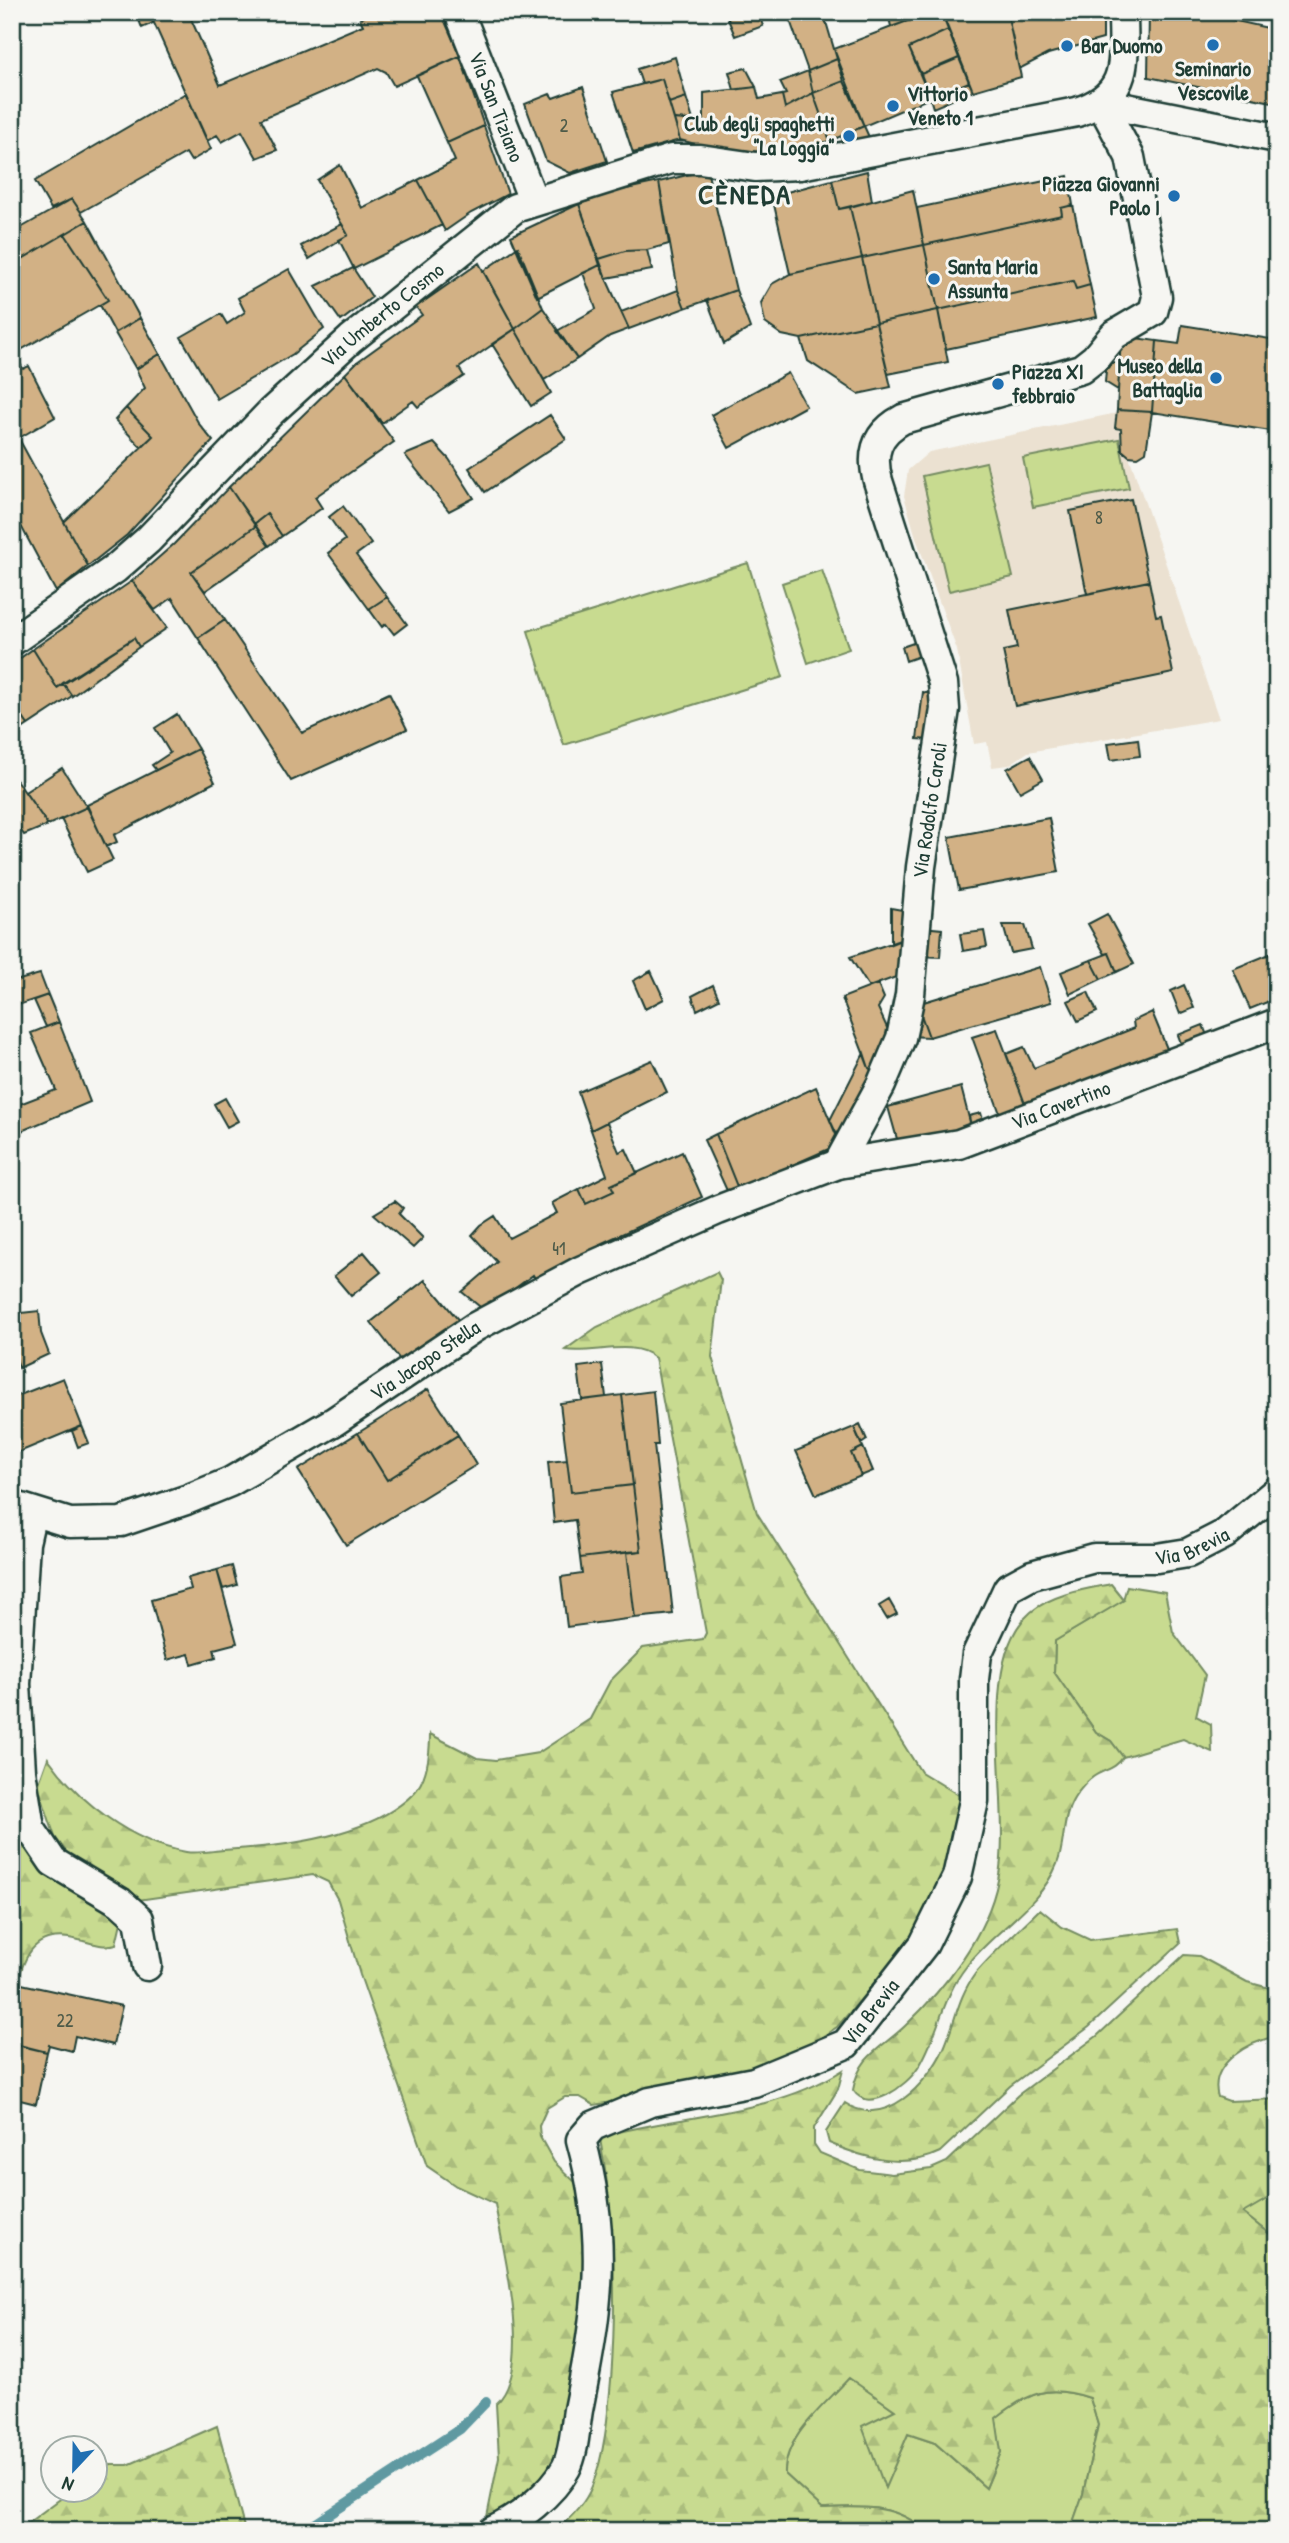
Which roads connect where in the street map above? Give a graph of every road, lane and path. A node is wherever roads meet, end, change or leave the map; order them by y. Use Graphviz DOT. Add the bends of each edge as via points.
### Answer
graph roads {
  1 [pos="459,12"];
  2 [pos="1123,12"];
  3 [pos="1101,103"];
  4 [pos="1277,138"];
  5 [pos="533,200"];
  6 [pos="12,641"];
  7 [pos="1277,1023"];
  8 [pos="838,1164"];
  9 [pos="1277,1491"];
  10 [pos="22,1509"];
  11 [pos="147,1966"];
  12 [pos="493,2531"];
  1 -- 5 [label="street, Via San Tiziano"];
  2 -- 3 [label="street" via="1124,69 1115,90"];
  3 -- 4 [label="street"];
  3 -- 5 [label="street, Via Umberto Cosmo" via="1077,112 831,160 775,167 671,159"];
  3 -- 8 [label="street, Via Rodolfo Caroli" via="1130,157 1157,297 1148,317 1114,335 1095,358 1071,374 903,419 884,432 875,453 878,481 943,683 945,709 901,1038"];
  5 -- 6 [label="street, Via Umberto Cosmo" via="496,220 351,339 271,412 139,548"];
  7 -- 8 [label="street, Via Cavertino" via="959,1144"];
  8 -- 10 [label="street, Via Jacopo Stella" via="580,1271 475,1327 335,1421 230,1482 121,1522 70,1524"];
  9 -- 12 [label="street, Via Brevia" via="1225,1534 1188,1553 1094,1558 1032,1575 1008,1588 977,1654 974,1801 957,1877 924,1944 846,2044 754,2082 650,2102 593,2126 582,2140 593,2183 601,2253 599,2295 566,2468 541,2498"];
  10 -- 11 [label="street" via="24,1553 16,1684 30,1828 53,1862 120,1902 139,1919"];
}
